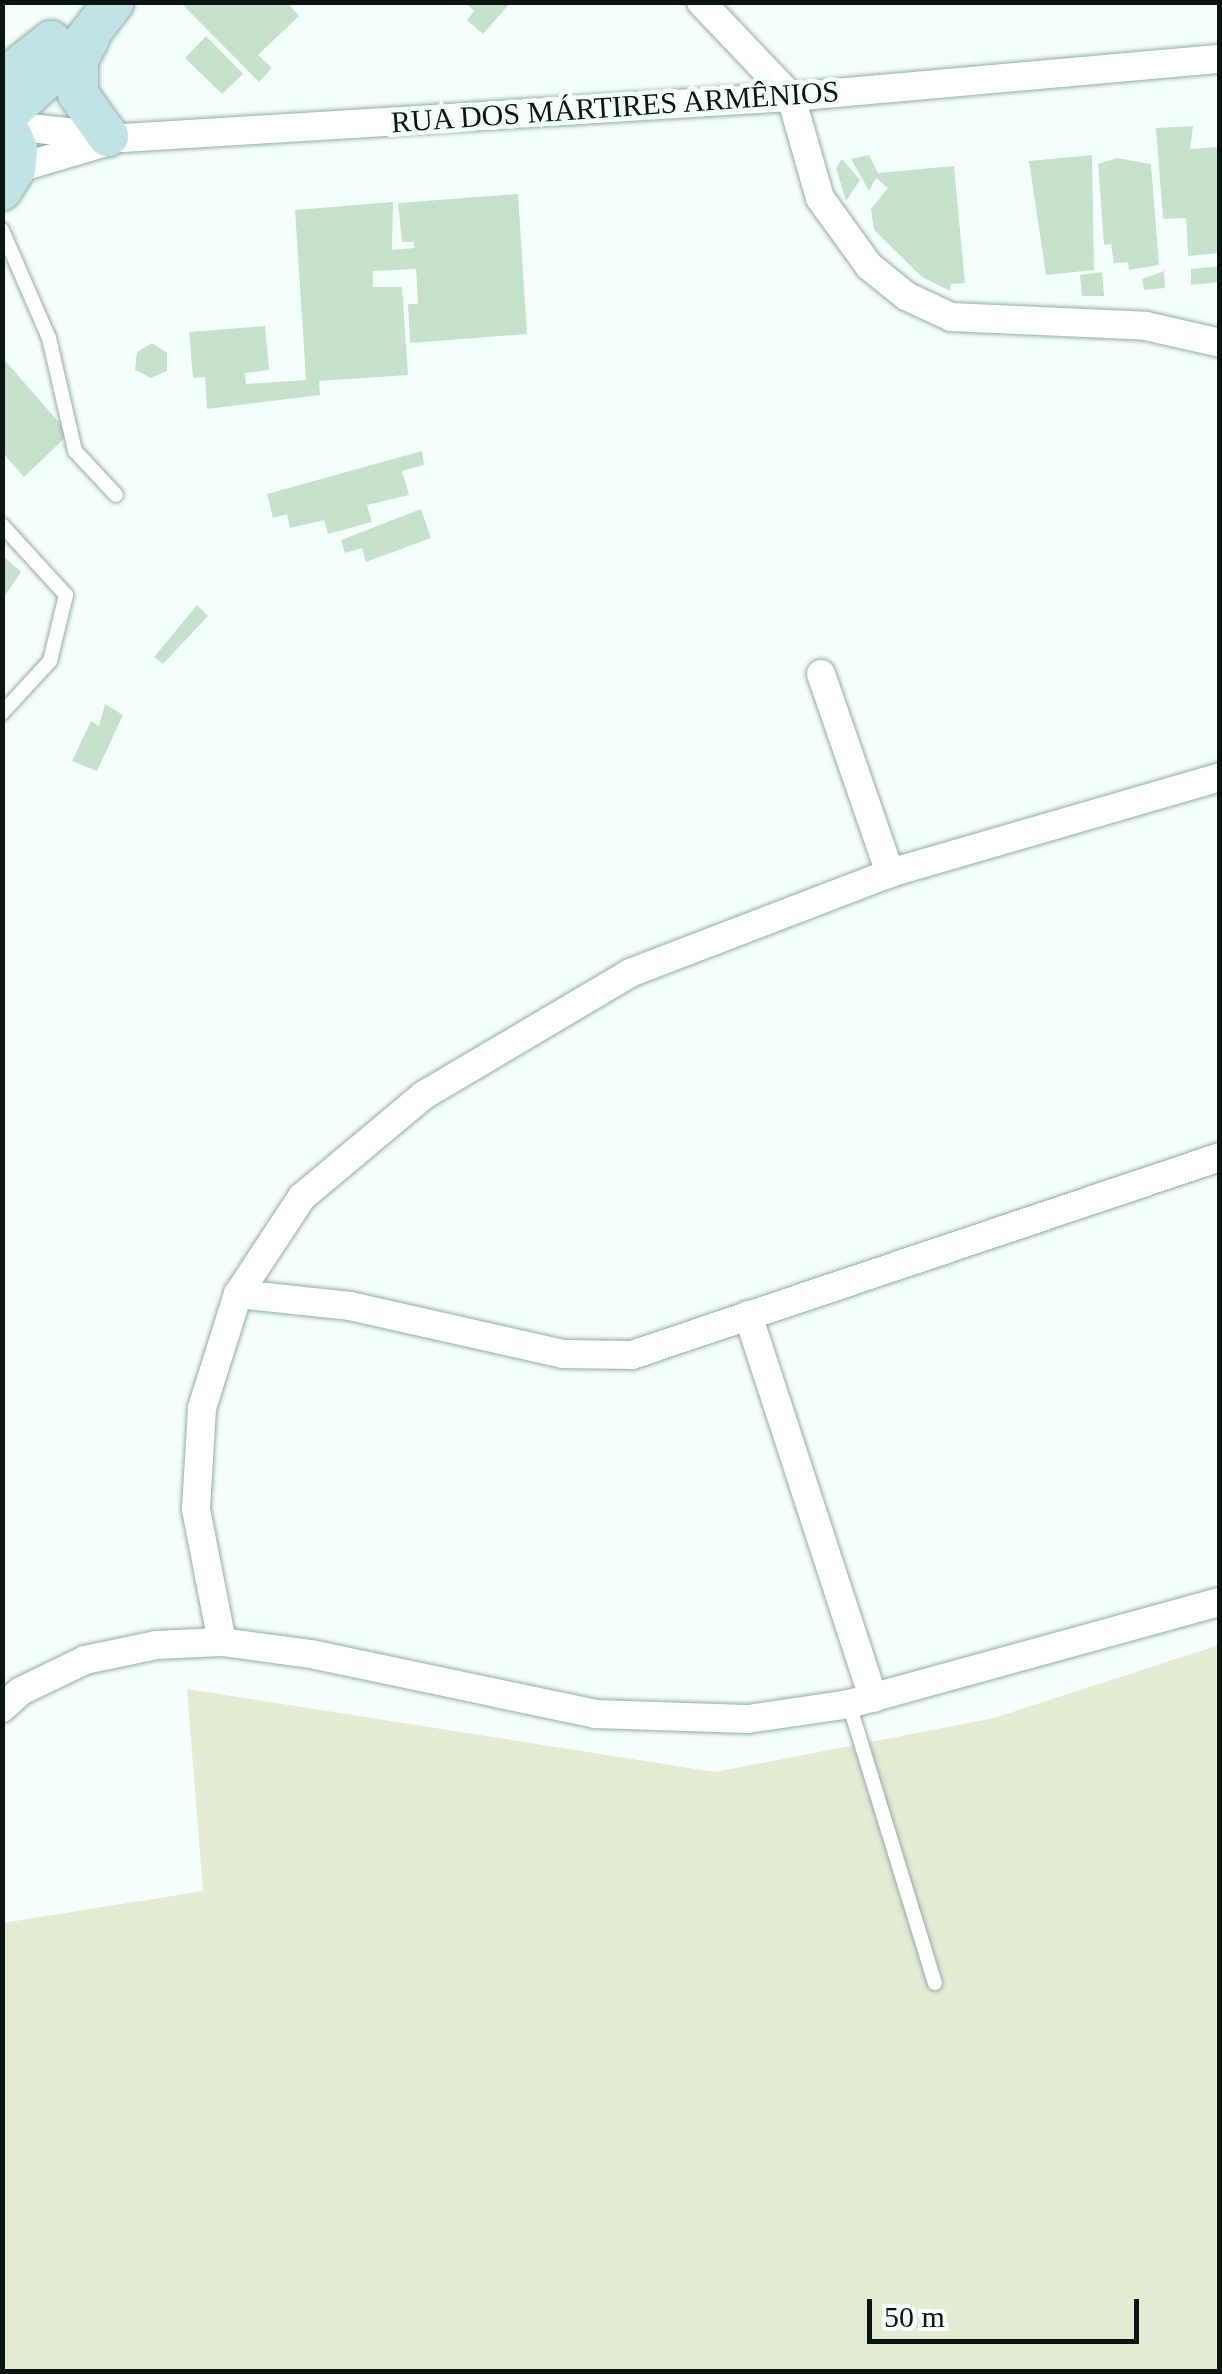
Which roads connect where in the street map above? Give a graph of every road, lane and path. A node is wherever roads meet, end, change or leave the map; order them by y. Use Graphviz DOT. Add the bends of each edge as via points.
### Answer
graph roads {
  1 [pos="701,2"];
  2 [pos="101,18"];
  3 [pos="1220,59"];
  4 [pos="791,97"];
  5 [pos="5,110"];
  6 [pos="116,137"];
  7 [pos="9,179"];
  8 [pos="2,230"];
  9 [pos="1220,343"];
  10 [pos="116,495"];
  11 [pos="2,525"];
  12 [pos="821,674"];
  13 [pos="2,713"];
  14 [pos="1220,777"];
  15 [pos="890,873"];
  16 [pos="1220,1156"];
  17 [pos="238,1294"];
  18 [pos="748,1315"];
  19 [pos="1220,1602"];
  20 [pos="222,1642"];
  21 [pos="861,1701"];
  22 [pos="2,1708"];
  23 [pos="934,1982"];
  1 -- 4 [label="street"];
  2 -- 5 [label="street"];
  2 -- 6 [label="street" via="78,60 78,94"];
  3 -- 4 [label="street, RUA DOS MÁRTIRES ARMÊNIOS"];
  4 -- 6 [label="street, RUA DOS MÁRTIRES ARMÊNIOS"];
  4 -- 9 [label="street" via="820,198 869,266 906,296 951,317 1146,326"];
  5 -- 6 [label="street, RUA DOS MÁRTIRES ARMÊNIOS"];
  5 -- 7 [label="street"];
  6 -- 7 [label="street"];
  8 -- 10 [label="lane" via="48,338 75,451"];
  11 -- 13 [label="lane" via="66,596 50,661"];
  12 -- 15 [label="street"];
  14 -- 15 [label="street"];
  15 -- 17 [label="street" via="630,973 424,1095 302,1197"];
  16 -- 18 [label="street"];
  17 -- 18 [label="street" via="350,1306 603,1358 669,1346"];
  17 -- 20 [label="street" via="211,1373 194,1462 203,1556"];
  18 -- 21 [label="street"];
  19 -- 21 [label="street"];
  20 -- 21 [label="street" via="311,1654 595,1714 748,1719"];
  20 -- 22 [label="street" via="156,1645 85,1660 21,1691"];
  21 -- 23 [label="lane"];
}
